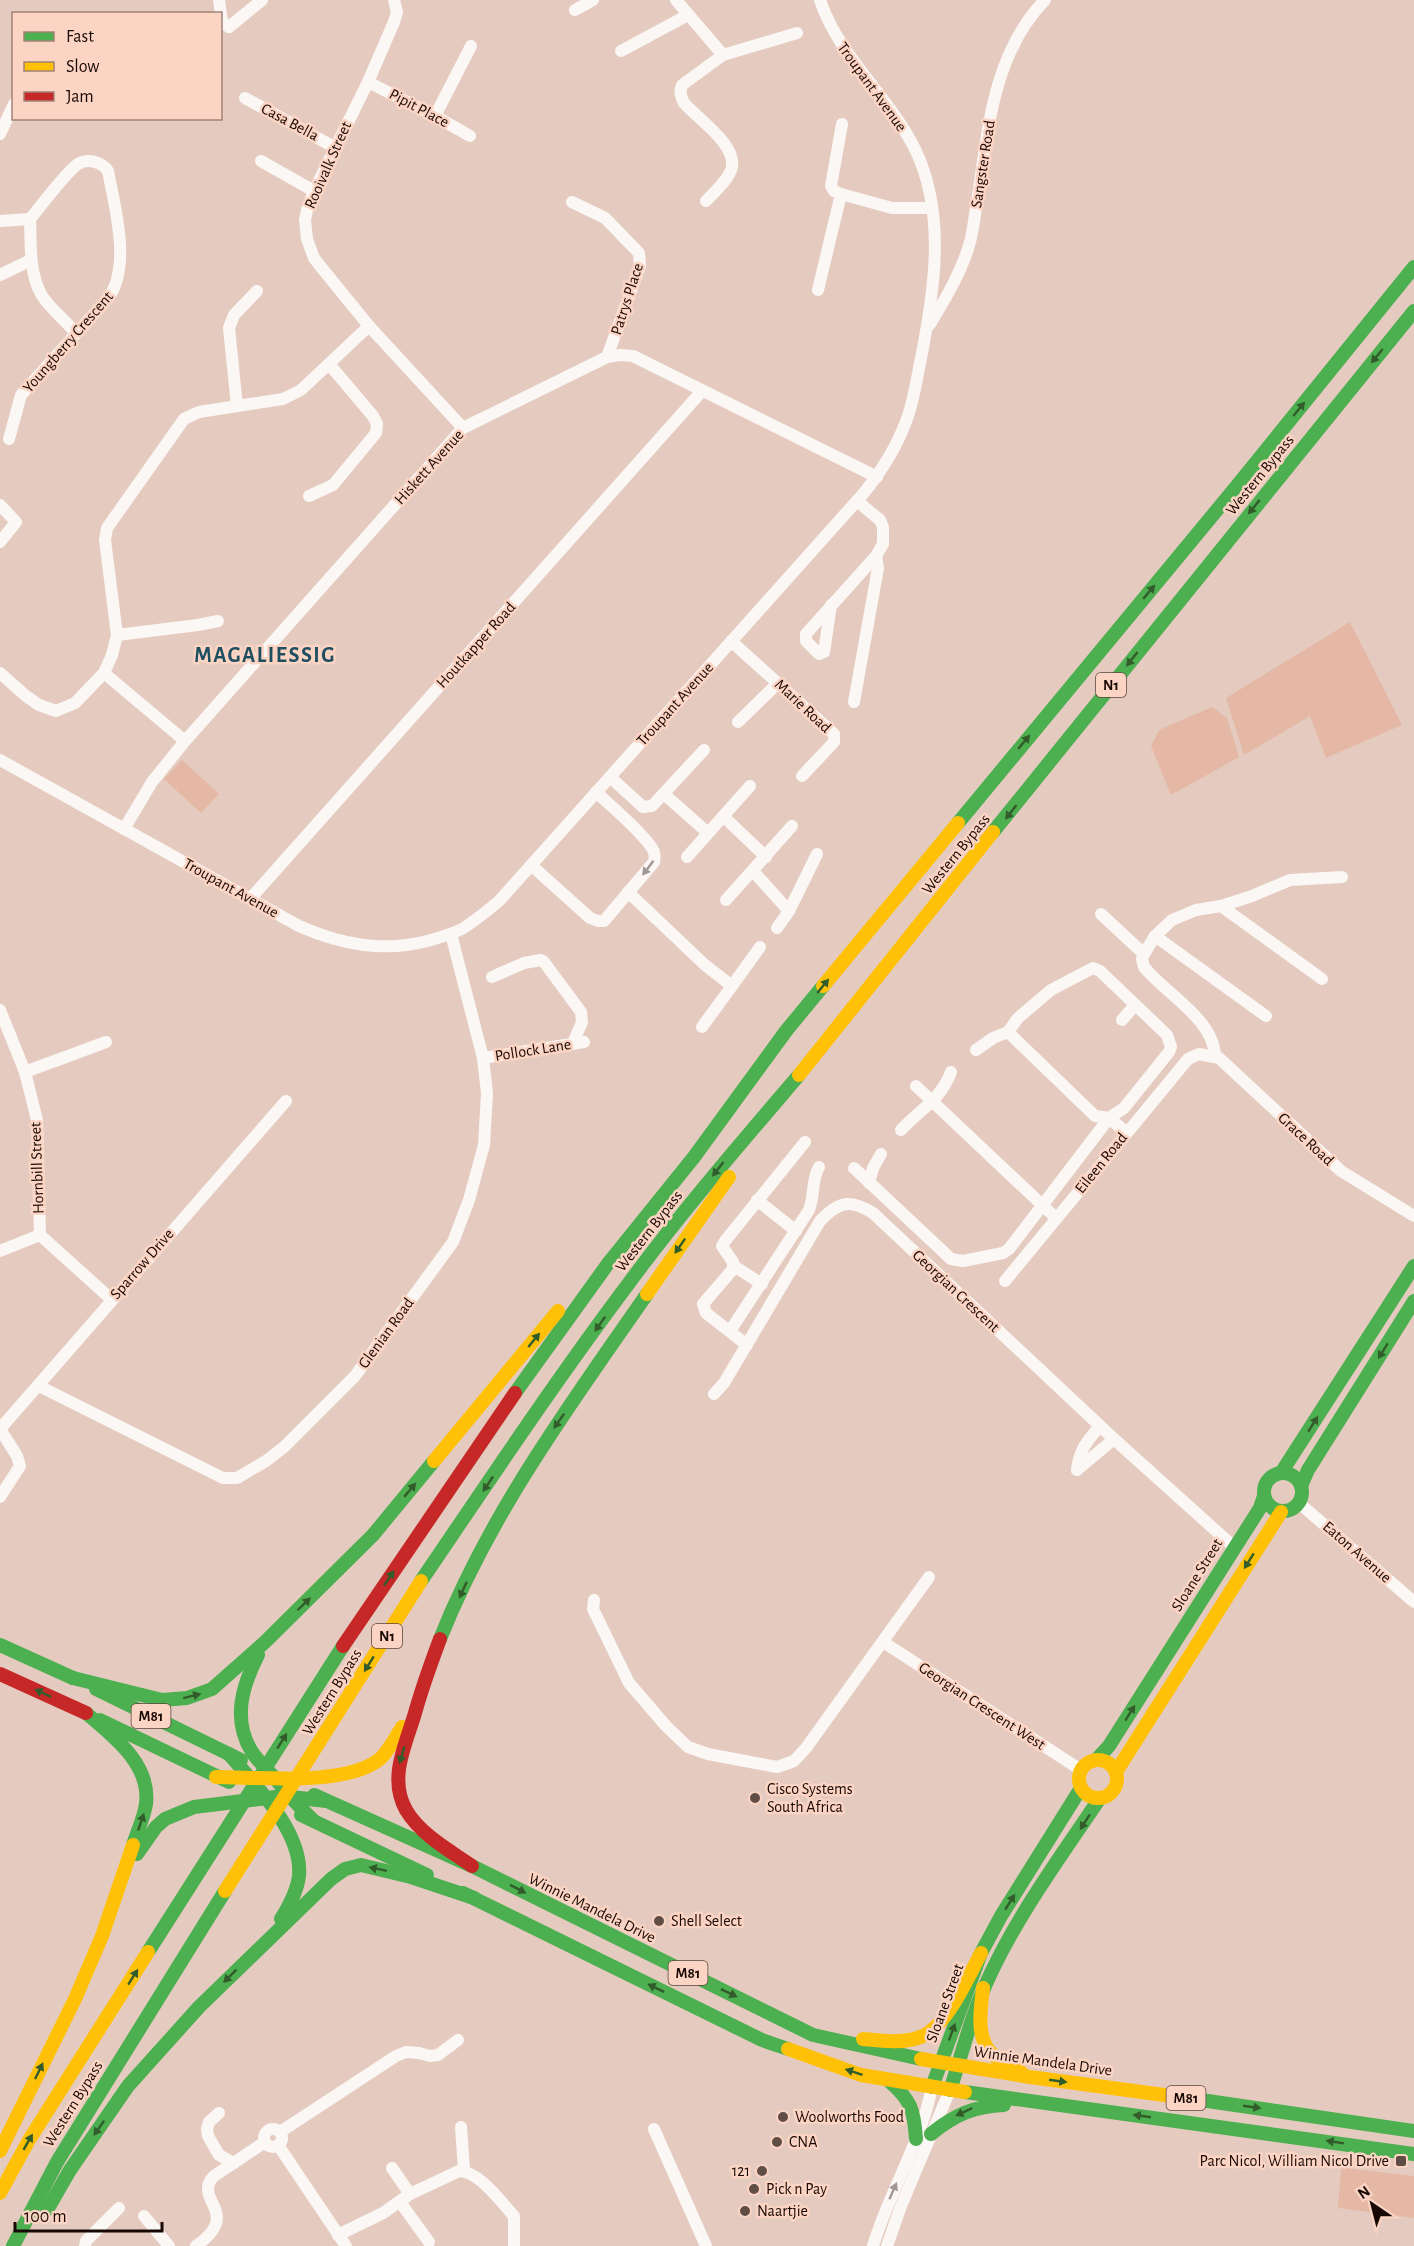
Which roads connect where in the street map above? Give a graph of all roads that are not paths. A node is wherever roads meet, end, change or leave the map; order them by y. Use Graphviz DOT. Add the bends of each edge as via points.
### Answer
graph roads {
  1 [pos="262,0"];
  2 [pos="394,0"];
  3 [pos="593,0"];
  4 [pos="676,0"];
  5 [pos="820,0"];
  6 [pos="1045,0"];
  7 [pos="575,10"];
  8 [pos="688,15"];
  9 [pos="222,22"];
  10 [pos="797,33"];
  11 [pos="471,46"];
  12 [pos="621,51"];
  13 [pos="723,55"];
  14 [pos="368,82"];
  15 [pos="245,98"];
  16 [pos="12,108"];
  17 [pos="435,116"];
  18 [pos="842,124"];
  19 [pos="0,134"];
  20 [pos="470,136"];
  21 [pos="334,147"];
  22 [pos="261,161"];
  23 [pos="314,191"];
  24 [pos="841,194"];
  25 [pos="706,201"];
  26 [pos="572,202"];
  27 [pos="932,208"];
  28 [pos="30,219"];
  29 [pos="0,221"];
  30 [pos="31,260"];
  31 [pos="1414,267"];
  32 [pos="0,275"];
  33 [pos="818,290"];
  34 [pos="257,291"];
  35 [pos="1414,311"];
  36 [pos="369,326"];
  37 [pos="926,330"];
  38 [pos="76,333"];
  39 [pos="607,357"];
  40 [pos="329,364"];
  41 [pos="702,391"];
  42 [pos="237,406"];
  43 [pos="463,428"];
  44 [pos="9,439"];
  45 [pos="876,477"];
  46 [pos="309,496"];
  47 [pos="857,501"];
  48 [pos="0,505"];
  49 [pos="0,542"];
  50 [pos="876,556"];
  51 [pos="831,605"];
  52 [pos="218,621"];
  53 [pos="117,635"];
  54 [pos="731,641"];
  55 [pos="0,673"];
  56 [pos="104,673"];
  57 [pos="778,682"];
  58 [pos="854,702"];
  59 [pos="738,722"];
  60 [pos="185,741"];
  61 [pos="704,750"];
  62 [pos="0,760"];
  63 [pos="802,776"];
  64 [pos="610,777"];
  65 [pos="750,786"];
  66 [pos="596,792"];
  67 [pos="664,794"];
  68 [pos="724,817"];
  69 [pos="792,826"];
  70 [pos="124,829"];
  71 [pos="708,833"];
  72 [pos="817,854"];
  73 [pos="687,857"];
  74 [pos="766,857"];
  75 [pos="531,865"];
  76 [pos="753,871"];
  77 [pos="1342,877"];
  78 [pos="628,892"];
  79 [pos="250,899"];
  80 [pos="726,900"];
  81 [pos="1221,906"];
  82 [pos="789,911"];
  83 [pos="1101,914"];
  84 [pos="777,928"];
  85 [pos="451,934"];
  86 [pos="1155,936"];
  87 [pos="760,947"];
  88 [pos="1144,954"];
  89 [pos="492,977"];
  90 [pos="1322,979"];
  91 [pos="732,986"];
  92 [pos="1135,1005"];
  93 [pos="0,1010"];
  94 [pos="1266,1016"];
  95 [pos="1122,1020"];
  96 [pos="702,1027"];
  97 [pos="786,1031"];
  98 [pos="1008,1032"];
  99 [pos="106,1042"];
  100 [pos="976,1050"];
  101 [pos="1209,1055"];
  102 [pos="483,1058"];
  103 [pos="811,1061"];
  104 [pos="25,1072"];
  105 [pos="951,1072"];
  106 [pos="916,1086"];
  107 [pos="286,1101"];
  108 [pos="933,1102"];
  109 [pos="1109,1118"];
  110 [pos="901,1130"];
  111 [pos="1126,1132"];
  112 [pos="805,1142"];
  113 [pos="881,1154"];
  114 [pos="819,1167"];
  115 [pos="854,1168"];
  116 [pos="869,1183"];
  117 [pos="757,1200"];
  118 [pos="1042,1205"];
  119 [pos="1414,1216"];
  120 [pos="1056,1218"];
  121 [pos="796,1231"];
  122 [pos="40,1235"];
  123 [pos="0,1251"];
  124 [pos="734,1266"];
  125 [pos="1414,1266"];
  126 [pos="1005,1281"];
  127 [pos="762,1284"];
  128 [pos="111,1299"];
  129 [pos="1414,1301"];
  130 [pos="730,1331"];
  131 [pos="747,1345"];
  132 [pos="39,1386"];
  133 [pos="714,1394"];
  134 [pos="1100,1426"];
  135 [pos="0,1428"];
  136 [pos="1114,1439"];
  137 [pos="1281,1473"];
  138 [pos="1301,1486"];
  139 [pos="1264,1496"];
  140 [pos="0,1497"];
  141 [pos="1299,1503"];
  142 [pos="1281,1512"];
  143 [pos="1234,1547"];
  144 [pos="929,1577"];
  145 [pos="594,1600"];
  146 [pos="1414,1602"];
  147 [pos="265,1642"];
  148 [pos="883,1642"];
  149 [pos="0,1645"];
  150 [pos="0,1674"];
  151 [pos="73,1678"];
  152 [pos="418,1698"];
  153 [pos="86,1713"];
  154 [pos="229,1754"];
  155 [pos="1096,1760"];
  156 [pos="1081,1770"];
  157 [pos="1116,1772"];
  158 [pos="247,1776"];
  159 [pos="273,1776"];
  160 [pos="216,1777"];
  161 [pos="1081,1788"];
  162 [pos="289,1796"];
  163 [pos="263,1797"];
  164 [pos="1100,1798"];
  165 [pos="326,1801"];
  166 [pos="314,1821"];
  167 [pos="472,1866"];
  168 [pos="123,1878"];
  169 [pos="474,1898"];
  170 [pos="272,1935"];
  171 [pos="981,1953"];
  172 [pos="983,1988"];
  173 [pos="813,2035"];
  174 [pos="458,2040"];
  175 [pos="940,2062"];
  176 [pos="959,2066"];
  177 [pos="1030,2077"];
  178 [pos="887,2079"];
  179 [pos="932,2087"];
  180 [pos="950,2090"];
  181 [pos="1063,2105"];
  182 [pos="219,2113"];
  183 [pos="461,2127"];
  184 [pos="654,2129"];
  185 [pos="1414,2131"];
  186 [pos="931,2134"];
  187 [pos="916,2139"];
  188 [pos="272,2144"];
  189 [pos="0,2151"];
  190 [pos="1414,2154"];
  191 [pos="234,2163"];
  192 [pos="392,2168"];
  193 [pos="464,2170"];
  194 [pos="0,2193"];
  195 [pos="410,2194"];
  196 [pos="400,2202"];
  197 [pos="119,2208"];
  198 [pos="144,2216"];
  199 [pos="338,2235"];
  200 [pos="429,2242"];
  201 [pos="13,2246"];
  202 [pos="26,2246"];
  203 [pos="85,2246"];
  204 [pos="169,2246"];
  205 [pos="196,2246"];
  206 [pos="346,2246"];
  207 [pos="514,2246"];
  208 [pos="706,2246"];
  209 [pos="873,2246"];
  210 [pos="887,2246"];
  1 -- 9 [label="street" via="229,27"];
  2 -- 14 [label="street, Rooivalk Street" via="394,22"];
  3 -- 7 [label="street"];
  4 -- 8 [label="street"];
  5 -- 27 [label="street, Troupant Avenue" via="835,35 891,109 915,150"];
  6 -- 37 [label="street, Sangster Road" via="1025,24 1004,64 993,104 971,240 958,274"];
  8 -- 12 [label="street"];
  8 -- 13 [label="street"];
  10 -- 13 [label="street"];
  11 -- 17 [label="street"];
  13 -- 25 [label="street" via="680,88 684,103 725,144 732,158 729,174"];
  14 -- 17 [label="street, Pipit Place"];
  14 -- 21 [label="street, Rooivalk Street"];
  15 -- 21 [label="street, Casa Bella"];
  16 -- 19 [label="street"];
  17 -- 20 [label="street, Pipit Place"];
  18 -- 24 [label="street" via="831,186"];
  21 -- 23 [label="street, Rooivalk Street"];
  22 -- 23 [label="street"];
  23 -- 36 [label="street, Rooivalk Street" via="305,220 310,248"];
  24 -- 27 [label="street" via="892,208"];
  24 -- 33 [label="street"];
  26 -- 39 [label="street, Patrys Place" via="605,218 636,248 640,258"];
  27 -- 37 [label="street, Troupant Avenue" via="934,285"];
  28 -- 29 [label="street"];
  28 -- 30 [label="street"];
  28 -- 38 [label="street, Youngberry Crescent" via="76,166 93,161 106,168 120,243 119,274 109,297"];
  30 -- 32 [label="street"];
  30 -- 38 [label="street" via="42,294"];
  97 -- 31 [label="main road, Western Bypass / N1, one-way"];
  34 -- 42 [label="street" via="234,315 229,328"];
  35 -- 103 [label="main road, Western Bypass / N1, one-way"];
  36 -- 40 [label="street"];
  36 -- 43 [label="street, Rooivalk Street"];
  37 -- 45 [label="street, Troupant Avenue" via="906,424"];
  38 -- 44 [label="street, Youngberry Crescent" via="21,395"];
  39 -- 41 [label="street, Hiskett Avenue" via="633,356"];
  39 -- 43 [label="street, Hiskett Avenue"];
  40 -- 42 [label="street" via="292,396"];
  40 -- 46 [label="street" via="373,416 376,434 333,484"];
  41 -- 45 [label="street, Hiskett Avenue"];
  41 -- 79 [label="street, Houtkapper Road"];
  42 -- 53 [label="street" via="199,412 180,423 109,522 105,540"];
  43 -- 60 [label="street, Hiskett Avenue"];
  45 -- 47 [label="street, Troupant Avenue"];
  47 -- 50 [label="street" via="884,527 883,544"];
  47 -- 54 [label="street, Troupant Avenue"];
  48 -- 49 [label="street" via="16,522"];
  50 -- 51 [label="street"];
  50 -- 58 [label="street" via="878,568"];
  52 -- 53 [label="street"];
  53 -- 56 [label="street"];
  54 -- 57 [label="street, Marie Road"];
  54 -- 64 [label="street, Troupant Avenue"];
  55 -- 56 [label="street" via="33,700 56,711 75,703"];
  56 -- 60 [label="street"];
  57 -- 59 [label="street"];
  57 -- 63 [label="street, Marie Road" via="835,738"];
  60 -- 70 [label="street, Hiskett Avenue" via="152,782"];
  61 -- 67 [label="street"];
  62 -- 70 [label="street, Troupant Avenue"];
  64 -- 66 [label="street, Troupant Avenue"];
  64 -- 67 [label="street" via="643,807 652,806"];
  65 -- 68 [label="street"];
  66 -- 75 [label="street, Troupant Avenue"];
  66 -- 78 [label="street, one-way" via="654,853 654,862"];
  67 -- 71 [label="street"];
  68 -- 71 [label="street"];
  68 -- 74 [label="street"];
  69 -- 74 [label="street"];
  70 -- 79 [label="street, Troupant Avenue"];
  71 -- 73 [label="street"];
  72 -- 82 [label="street"];
  74 -- 76 [label="street"];
  75 -- 78 [label="street" via="595,920 604,921"];
  75 -- 85 [label="street, Troupant Avenue" via="499,901"];
  76 -- 80 [label="street"];
  76 -- 82 [label="street"];
  77 -- 81 [label="street" via="1295,879"];
  78 -- 91 [label="street"];
  79 -- 85 [label="street, Troupant Avenue" via="319,935 350,944 404,946"];
  81 -- 86 [label="street" via="1196,910 1172,920"];
  81 -- 90 [label="street"];
  82 -- 84 [label="street"];
  83 -- 88 [label="street"];
  85 -- 102 [label="street, Glenian Road"];
  86 -- 88 [label="street"];
  86 -- 94 [label="street"];
  87 -- 91 [label="street"];
  88 -- 101 [label="street" via="1146,970 1212,1037 1215,1045"];
  89 -- 102 [label="street, Pollock Lane" via="540,960 580,1012 582,1022 578,1042"];
  91 -- 96 [label="street"];
  92 -- 95 [label="street"];
  92 -- 98 [label="street" via="1093,968 1051,990 1018,1018"];
  92 -- 109 [label="street" via="1167,1035 1171,1047 1124,1108"];
  93 -- 104 [label="street, Hornbill Street"];
  147 -- 97 [label="main road, one-way" via="373,1535"];
  194 -- 97 [label="main road, Western Bypass / N1, one-way" via="29,2140 318,1683 487,1431"];
  98 -- 100 [label="street"];
  98 -- 109 [label="street" via="1095,1116"];
  99 -- 104 [label="street"];
  101 -- 111 [label="street, Eileen Road" via="1198,1054 1188,1059"];
  101 -- 119 [label="street, Grace Road" via="1219,1058 1341,1172"];
  102 -- 132 [label="street, Glenian Road" via="484,1145 453,1242 355,1376 266,1461 246,1475 223,1478"];
  103 -- 152 [label="main road, one-way" via="517,1485 482,1548"];
  103 -- 201 [label="main road, Western Bypass / N1, one-way" via="629,1282 440,1554 142,2024 57,2162"];
  104 -- 122 [label="street, Hornbill Street" via="37,1120"];
  105 -- 108 [label="street"];
  106 -- 108 [label="street"];
  107 -- 128 [label="street, Sparrow Drive"];
  108 -- 110 [label="street"];
  108 -- 118 [label="street"];
  109 -- 111 [label="street"];
  109 -- 118 [label="street"];
  111 -- 120 [label="street, Eileen Road"];
  112 -- 117 [label="street"];
  113 -- 116 [label="street"];
  114 -- 121 [label="street" via="813,1177 814,1198"];
  115 -- 116 [label="street"];
  116 -- 118 [label="street" via="947,1257 956,1261 1006,1251"];
  117 -- 121 [label="street"];
  117 -- 124 [label="street" via="722,1246"];
  118 -- 120 [label="street"];
  120 -- 126 [label="street, Eileen Road"];
  121 -- 127 [label="street"];
  122 -- 123 [label="street"];
  122 -- 128 [label="street, Hornbill Street"];
  124 -- 127 [label="street"];
  124 -- 130 [label="street" via="703,1305 706,1313"];
  137 -- 125 [label="main road, one-way"];
  127 -- 130 [label="street"];
  128 -- 132 [label="street, Sparrow Drive"];
  129 -- 138 [label="main road, one-way"];
  130 -- 131 [label="street"];
  131 -- 133 [label="street, Georgian Crescent"];
  131 -- 134 [label="street, Georgian Crescent" via="820,1221 846,1203 859,1204"];
  132 -- 135 [label="street, Sparrow Drive"];
  134 -- 136 [label="street, Georgian Crescent"];
  134 -- 136 [label="street" via="1084,1445 1077,1470"];
  135 -- 140 [label="street" via="20,1466"];
  136 -- 143 [label="street, Georgian Crescent"];
  137 -- 138 [label="main road" via="1293,1476"];
  137 -- 139 [label="main road" via="1270,1478"];
  138 -- 141 [label="main road"];
  139 -- 142 [label="main road" via="1270,1506"];
  139 -- 143 [label="main road, Sloane Street"];
  141 -- 142 [label="main road" via="1292,1510"];
  141 -- 146 [label="street, Eaton Avenue"];
  142 -- 157 [label="main road, one-way"];
  155 -- 143 [label="main road, Sloane Street, one-way"];
  144 -- 148 [label="street"];
  145 -- 148 [label="street" via="593,1609 629,1683 681,1743 698,1751 764,1766 786,1766 799,1756"];
  151 -- 147 [label="main road, one-way" via="162,1700 187,1698 212,1689"];
  147 -- 159 [label="main road" via="245,1680 241,1714 243,1735 250,1750"];
  148 -- 156 [label="street, Georgian Crescent West"];
  149 -- 151 [label="main road, Winnie Mandela Drive"];
  153 -- 150 [label="main road, one-way"];
  151 -- 154 [label="main road, Winnie Mandela Drive / M81"];
  152 -- 159 [label="main road" via="392,1745 362,1769 308,1778"];
  152 -- 167 [label="main road, one-way" via="400,1763 402,1801 421,1828"];
  153 -- 160 [label="main road, M81"];
  168 -- 153 [label="main road, one-way" via="146,1805 145,1784 136,1761"];
  154 -- 158 [label="main road"];
  154 -- 159 [label="main road, Winnie Mandela Drive / M81"];
  155 -- 156 [label="main road"];
  155 -- 157 [label="main road" via="1108,1762"];
  156 -- 161 [label="main road"];
  157 -- 164 [label="main road" via="1118,1779 1113,1791"];
  158 -- 159 [label="main road"];
  158 -- 160 [label="main road"];
  158 -- 163 [label="main road"];
  159 -- 162 [label="main road"];
  159 -- 165 [label="main road, Winnie Mandela Drive / M81"];
  160 -- 163 [label="main road, M81"];
  161 -- 164 [label="main road" via="1089,1796"];
  171 -- 161 [label="main road, Sloane Street, one-way"];
  162 -- 163 [label="main road"];
  162 -- 165 [label="main road"];
  162 -- 166 [label="main road"];
  163 -- 166 [label="main road, M81"];
  163 -- 168 [label="main road" via="194,1807 165,1819 141,1846"];
  163 -- 170 [label="main road" via="295,1846 300,1873 296,1890"];
  164 -- 172 [label="main road, Sloane Street, one-way" via="1017,1924"];
  165 -- 167 [label="main road, Winnie Mandela Drive / M81"];
  166 -- 169 [label="main road, M81"];
  167 -- 173 [label="main road, Winnie Mandela Drive / M81, one-way"];
  189 -- 168 [label="main road, one-way" via="75,1999"];
  169 -- 170 [label="main road, one-way" via="362,1865 331,1878"];
  178 -- 169 [label="main road, M81, one-way" via="861,2075 762,2040"];
  170 -- 202 [label="main road, one-way" via="199,2007 128,2086 70,2170"];
  171 -- 173 [label="main road" via="943,2019 923,2036 878,2041"];
  175 -- 171 [label="main road, Sloane Street, one-way"];
  172 -- 176 [label="main road, Sloane Street"];
  172 -- 177 [label="main road" via="982,2036 987,2047 993,2055"];
  173 -- 175 [label="main road, Winnie Mandela Drive / M81"];
  174 -- 188 [label="street" via="438,2055 406,2052 396,2056 280,2132 282,2140"];
  175 -- 176 [label="main road, Winnie Mandela Drive / M81"];
  175 -- 179 [label="main road, Sloane Street"];
  176 -- 177 [label="main road, Winnie Mandela Drive / M81"];
  176 -- 180 [label="main road, Sloane Street"];
  177 -- 185 [label="main road, Winnie Mandela Drive / M81, one-way"];
  178 -- 179 [label="main road, M81"];
  178 -- 187 [label="main road" via="912,2103"];
  179 -- 180 [label="main road, M81"];
  179 -- 187 [label="street, Sloane Street"];
  180 -- 181 [label="main road, M81"];
  180 -- 186 [label="street, Sloane Street"];
  181 -- 186 [label="main road, one-way" via="970,2108"];
  190 -- 181 [label="main road, M81, one-way"];
  182 -- 191 [label="street" via="209,2122 208,2136 219,2156"];
  183 -- 193 [label="street"];
  184 -- 208 [label="street"];
  186 -- 210 [label="street, Sloane Street"];
  209 -- 187 [label="street, Sloane Street, one-way"];
  188 -- 191 [label="street"];
  188 -- 199 [label="street"];
  191 -- 205 [label="street" via="208,2183 217,2226"];
  192 -- 195 [label="street"];
  193 -- 195 [label="street"];
  193 -- 207 [label="street" via="481,2181 514,2216"];
  195 -- 196 [label="street"];
  196 -- 199 [label="street"];
  196 -- 200 [label="street"];
  197 -- 203 [label="street"];
  198 -- 204 [label="street"];
  199 -- 206 [label="street"];
}
